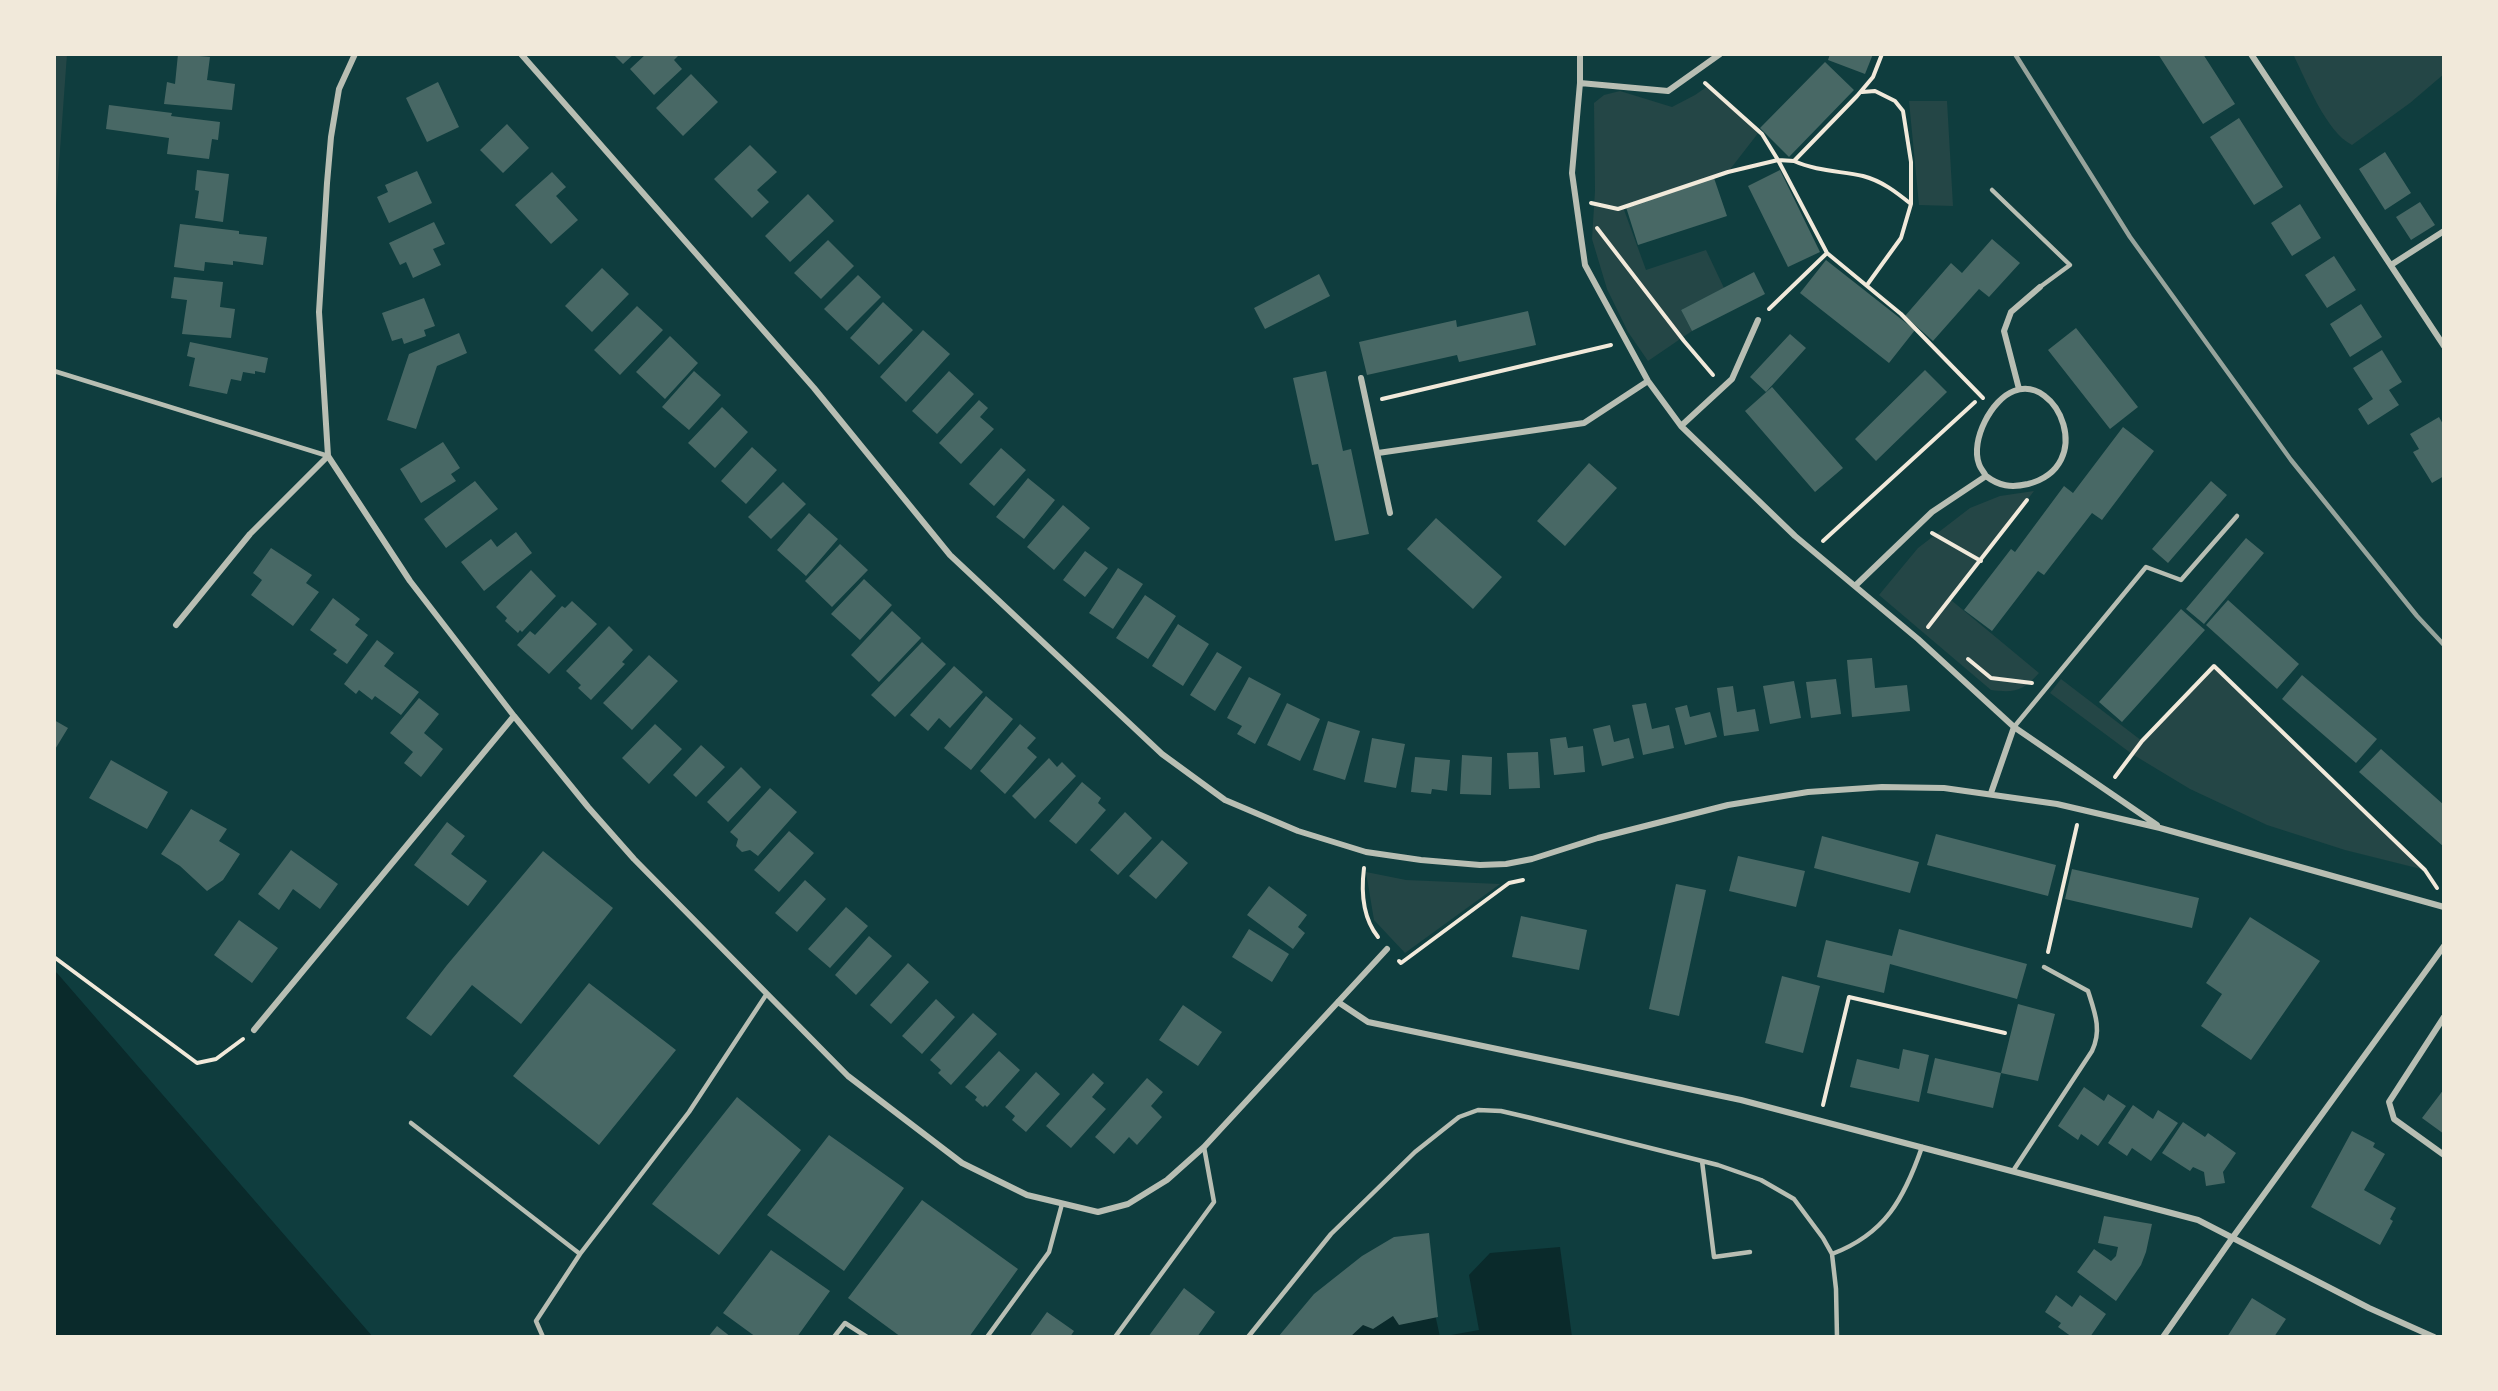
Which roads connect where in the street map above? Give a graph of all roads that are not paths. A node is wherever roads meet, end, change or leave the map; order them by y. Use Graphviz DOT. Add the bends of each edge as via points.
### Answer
graph roads {
  1 [pos="355,54"];
  2 [pos="521,54"];
  3 [pos="1580,54"];
  4 [pos="1720,54"];
  5 [pos="2251,54"];
  6 [pos="1580,83"];
  7 [pos="1992,190"];
  8 [pos="2444,231"];
  9 [pos="2391,265"];
  10 [pos="2040,287"];
  11 [pos="1758,320"];
  12 [pos="2444,346"];
  13 [pos="54,371"];
  14 [pos="1361,378"];
  15 [pos="1648,381"];
  16 [pos="2019,389"];
  17 [pos="1682,426"];
  18 [pos="1378,453"];
  19 [pos="328,456"];
  20 [pos="1986,476"];
  21 [pos="1390,513"];
  22 [pos="2236,516"];
  23 [pos="1855,586"];
  24 [pos="176,625"];
  25 [pos="514,716"];
  26 [pos="2014,727"];
  27 [pos="1990,793"];
  28 [pos="2160,828"];
  29 [pos="2444,907"];
  30 [pos="2444,946"];
  31 [pos="1387,949"];
  32 [pos="2044,967"];
  33 [pos="766,995"];
  34 [pos="1338,1002"];
  35 [pos="2444,1017"];
  36 [pos="254,1030"];
  37 [pos="411,1124"];
  38 [pos="1204,1147"];
  39 [pos="1922,1147"];
  40 [pos="2444,1155"];
  41 [pos="1702,1161"];
  42 [pos="2013,1171"];
  43 [pos="1062,1204"];
  44 [pos="2233,1237"];
  45 [pos="1750,1252"];
  46 [pos="580,1254"];
  47 [pos="1832,1254"];
  48 [pos="543,1337"];
  49 [pos="834,1337"];
  50 [pos="867,1337"];
  51 [pos="987,1337"];
  52 [pos="1115,1337"];
  53 [pos="1248,1337"];
  54 [pos="1837,1337"];
  55 [pos="2164,1337"];
  56 [pos="2434,1337"];
  1 -- 19 [label="street" via="339,89 327,183 319,312"];
  2 -- 27 [label="street" via="814,388 950,555 1162,754 1225,800 1298,831 1366,852 1480,865 1532,859 1728,805 1808,792 1882,787"];
  3 -- 6 [label="street"];
  4 -- 6 [label="street" via="1668,91"];
  5 -- 9 [label="street"];
  6 -- 15 [label="street" via="1572,173 1585,265"];
  7 -- 10 [label="lane" via="2070,265"];
  8 -- 9 [label="street"];
  9 -- 12 [label="street"];
  10 -- 16 [label="street" via="2011,312 2004,331"];
  11 -- 17 [label="street" via="1732,379"];
  13 -- 19 [label="lane"];
  14 -- 18 [label="street"];
  15 -- 17 [label="street"];
  15 -- 18 [label="street" via="1584,423"];
  16 -- 20 [label="street" via="2008,393 1993,408 1982,428 1978,463"];
  16 -- 20 [label="street" via="2036,392 2059,411 2066,432 2058,466 2050,475 2020,486 1998,485"];
  17 -- 23 [label="street"];
  18 -- 21 [label="street"];
  19 -- 24 [label="street" via="250,534"];
  19 -- 25 [label="street" via="410,581"];
  20 -- 23 [label="street" via="1932,512"];
  22 -- 26 [label="lane" via="2181,580 2146,567"];
  23 -- 26 [label="street"];
  25 -- 33 [label="street" via="634,859"];
  25 -- 36 [label="street"];
  26 -- 27 [label="street"];
  26 -- 28 [label="street"];
  27 -- 28 [label="street"];
  28 -- 29 [label="street"];
  30 -- 44 [label="street"];
  31 -- 34 [label="street"];
  32 -- 42 [label="lane" via="2088,991 2098,1024 2097,1040"];
  33 -- 43 [label="street" via="848,1076 962,1163 1027,1196"];
  33 -- 46 [label="lane" via="689,1112"];
  34 -- 38 [label="street"];
  34 -- 39 [label="street" via="1368,1022 1741,1100"];
  35 -- 40 [label="street" via="2389,1102 2394,1119"];
  37 -- 46 [label="lane"];
  38 -- 43 [label="street" via="1167,1180 1128,1204 1098,1212"];
  38 -- 52 [label="lane" via="1214,1202"];
  39 -- 42 [label="street"];
  39 -- 47 [label="lane" via="1914,1172 1881,1226 1855,1245"];
  41 -- 45 [label="lane" via="1714,1257"];
  41 -- 47 [label="lane" via="1761,1180 1794,1199"];
  41 -- 53 [label="lane" via="1501,1111 1478,1110 1459,1117 1415,1152 1331,1233"];
  42 -- 44 [label="street" via="2199,1220"];
  43 -- 51 [label="lane" via="1049,1252"];
  44 -- 55 [label="street"];
  44 -- 56 [label="street"];
  46 -- 48 [label="lane" via="536,1321"];
  47 -- 54 [label="lane"];
  49 -- 50 [label="lane" via="845,1323"];
}
